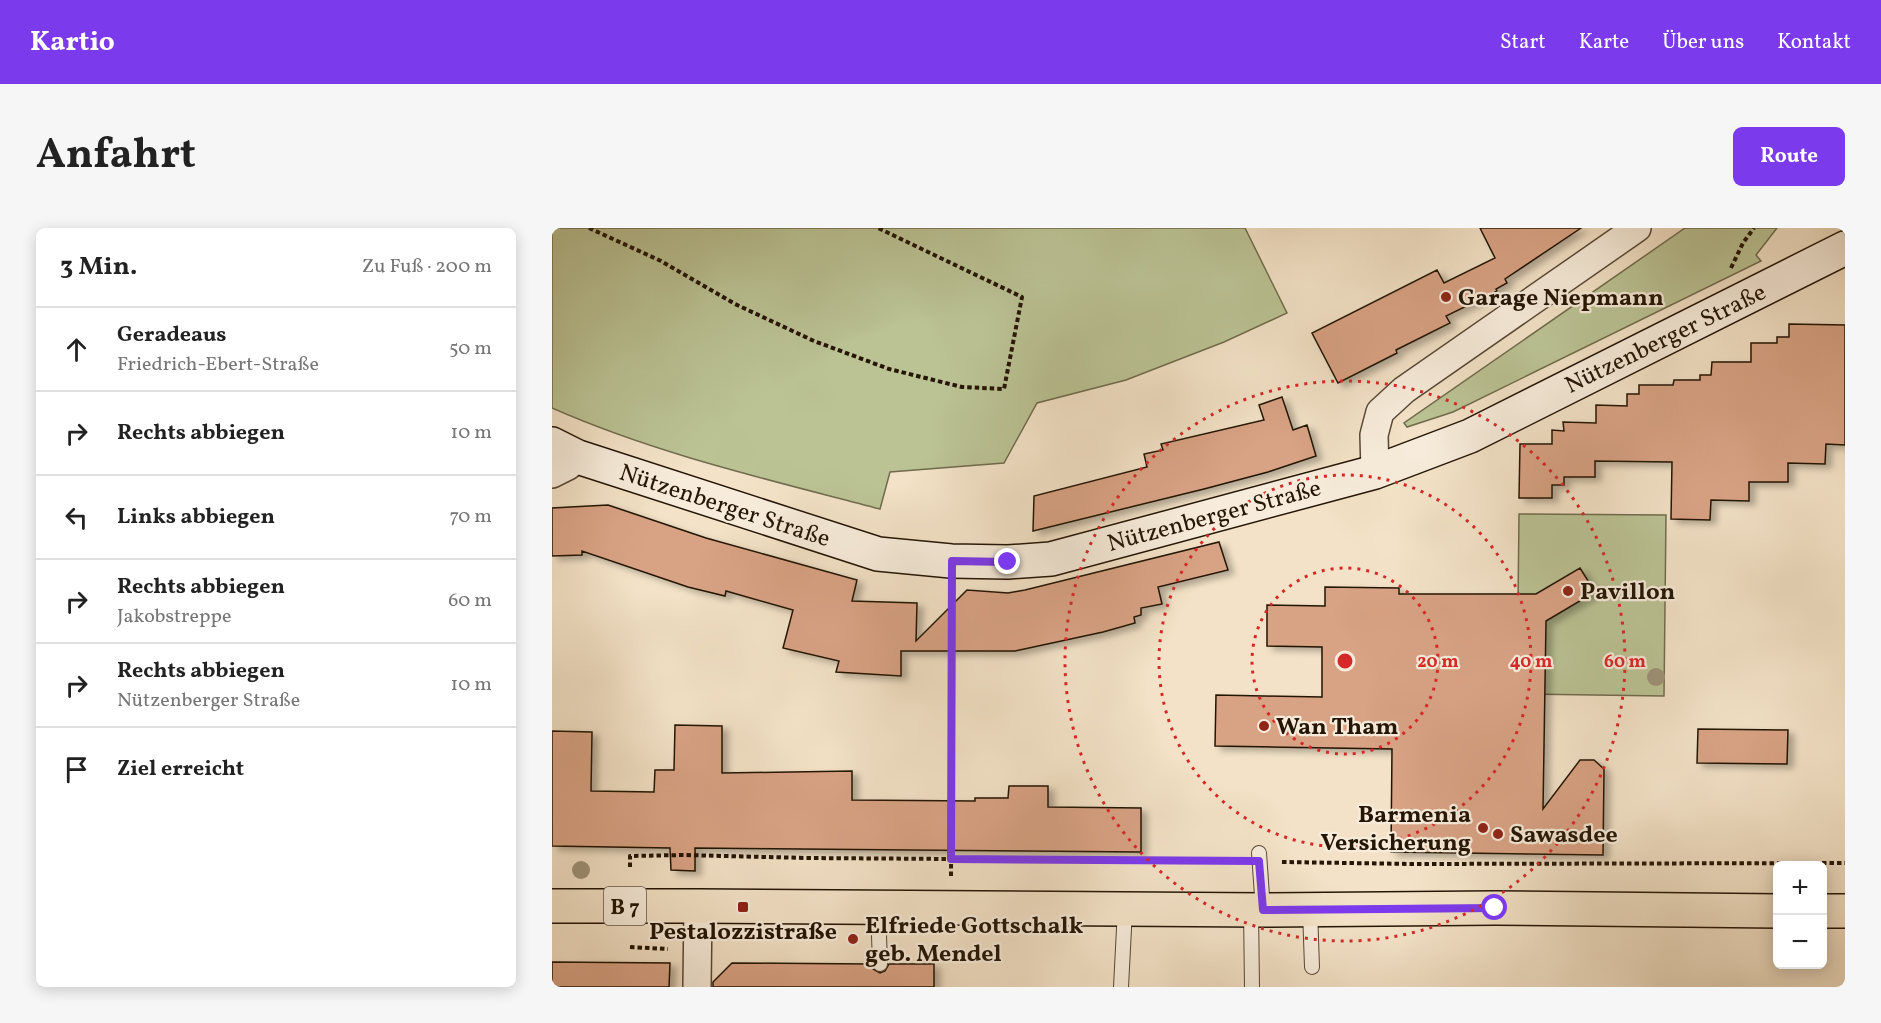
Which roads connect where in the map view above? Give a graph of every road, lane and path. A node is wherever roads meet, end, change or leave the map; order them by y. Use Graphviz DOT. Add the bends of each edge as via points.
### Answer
graph roads {
  1 [pos="589,228"];
  2 [pos="878,228"];
  3 [pos="1637,228"];
  4 [pos="1845,248"];
  5 [pos="561,458"];
  6 [pos="1375,472"];
  7 [pos="952,561"];
  8 [pos="1259,857"];
  9 [pos="951,859"];
  10 [pos="1845,863"];
  11 [pos="630,867"];
  12 [pos="552,906"];
  13 [pos="698,906"];
  14 [pos="878,907"];
  15 [pos="952,909"];
  16 [pos="1125,909"];
  17 [pos="1257,910"];
  18 [pos="1310,910"];
  19 [pos="1773,911"];
  20 [pos="1827,911"];
  21 [pos="1845,911"];
  22 [pos="630,947"];
  23 [pos="670,954"];
  24 [pos="880,964"];
  25 [pos="1312,967"];
  26 [pos="697,987"];
  27 [pos="1121,987"];
  28 [pos="1251,987"];
  1 -- 2 [label="path" via="814,341 900,372 962,387 1004,389 1022,297"];
  3 -- 6 [label="street" via="1404,390 1380,412 1374,435"];
  4 -- 6 [label="street, Nützenberger Straße" via="1470,436"];
  5 -- 7 [label="street, Nützenberger Straße" via="878,554"];
  6 -- 7 [label="street, Nützenberger Straße" via="1051,559"];
  7 -- 9 [label="path"];
  8 -- 9 [label="path"];
  8 -- 10 [label="path" via="1413,864"];
  8 -- 17 [label="lane"];
  9 -- 11 [label="path" via="640,855 630,856"];
  9 -- 15 [label="path"];
  12 -- 13 [label="main road, B 7"];
  13 -- 14 [label="main road, B 7"];
  13 -- 26 [label="street"];
  14 -- 15 [label="main road, B 7"];
  14 -- 24 [label="lane"];
  15 -- 16 [label="main road, B 7"];
  16 -- 17 [label="main road, B 7"];
  16 -- 27 [label="lane"];
  17 -- 18 [label="main road, B 7"];
  17 -- 28 [label="lane"];
  18 -- 19 [label="main road, B 7"];
  18 -- 25 [label="lane"];
  20 -- 21 [label="main road"];
  22 -- 23 [label="path" via="668,948"];
}
